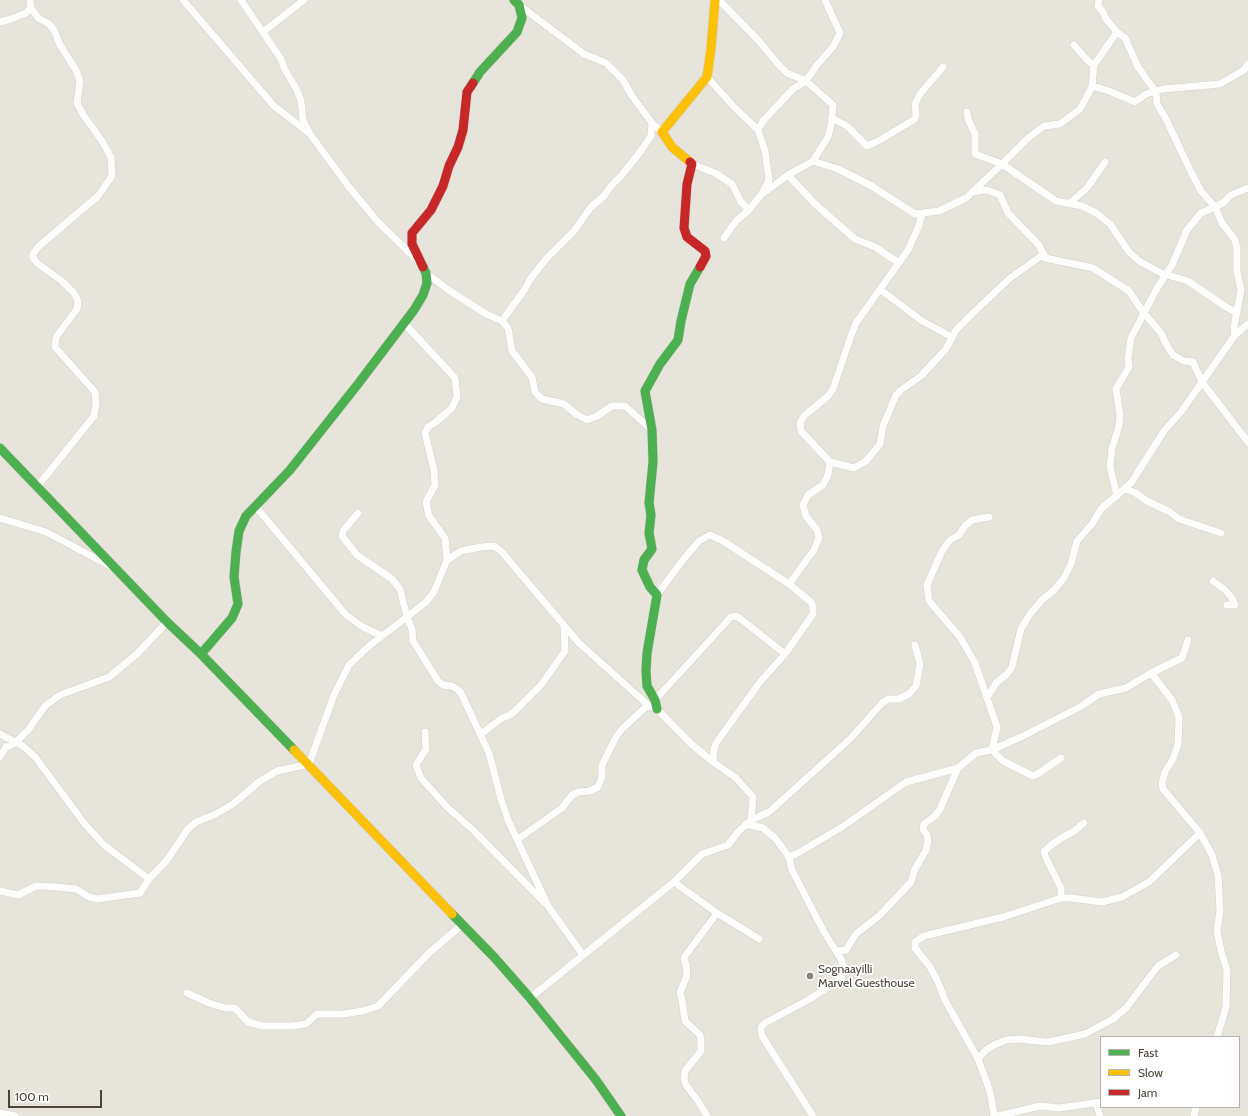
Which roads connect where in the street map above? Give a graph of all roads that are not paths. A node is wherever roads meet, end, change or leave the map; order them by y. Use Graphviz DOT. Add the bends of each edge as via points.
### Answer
graph roads {
  1 [pos="30,0"];
  2 [pos="183,0"];
  3 [pos="241,0"];
  4 [pos="304,0"];
  5 [pos="715,0"];
  6 [pos="719,0"];
  7 [pos="825,0"];
  8 [pos="1098,0"];
  9 [pos="517,2"];
  10 [pos="31,8"];
  11 [pos="0,22"];
  12 [pos="264,32"];
  13 [pos="1117,32"];
  14 [pos="1074,45"];
  15 [pos="1248,64"];
  16 [pos="1094,65"];
  17 [pos="943,67"];
  18 [pos="707,77"];
  19 [pos="806,81"];
  20 [pos="1092,86"];
  21 [pos="1156,92"];
  22 [pos="967,112"];
  23 [pos="832,118"];
  24 [pos="652,123"];
  25 [pos="758,130"];
  26 [pos="662,132"];
  27 [pos="310,134"];
  28 [pos="813,161"];
  29 [pos="1105,162"];
  30 [pos="692,164"];
  31 [pos="1002,164"];
  32 [pos="788,175"];
  33 [pos="1248,188"];
  34 [pos="972,192"];
  35 [pos="761,195"];
  36 [pos="1070,203"];
  37 [pos="1216,207"];
  38 [pos="747,208"];
  39 [pos="922,214"];
  40 [pos="724,238"];
  41 [pos="1044,254"];
  42 [pos="899,262"];
  43 [pos="421,263"];
  44 [pos="426,272"];
  45 [pos="1165,274"];
  46 [pos="880,290"];
  47 [pos="1143,312"];
  48 [pos="1237,313"];
  49 [pos="502,321"];
  50 [pos="404,323"];
  51 [pos="1248,324"];
  52 [pos="1235,335"];
  53 [pos="952,338"];
  54 [pos="1202,382"];
  55 [pos="652,430"];
  56 [pos="1248,442"];
  57 [pos="0,448"];
  58 [pos="830,462"];
  59 [pos="37,487"];
  60 [pos="1124,489"];
  61 [pos="1117,496"];
  62 [pos="256,507"];
  63 [pos="358,513"];
  64 [pos="989,517"];
  65 [pos="0,518"];
  66 [pos="1221,533"];
  67 [pos="447,560"];
  68 [pos="116,569"];
  69 [pos="1213,580"];
  70 [pos="789,584"];
  71 [pos="657,595"];
  72 [pos="1227,605"];
  73 [pos="407,617"];
  74 [pos="167,622"];
  75 [pos="564,625"];
  76 [pos="382,636"];
  77 [pos="1188,640"];
  78 [pos="915,645"];
  79 [pos="201,654"];
  80 [pos="785,654"];
  81 [pos="1151,673"];
  82 [pos="986,698"];
  83 [pos="652,702"];
  84 [pos="657,709"];
  85 [pos="425,732"];
  86 [pos="0,734"];
  87 [pos="481,734"];
  88 [pos="16,742"];
  89 [pos="992,750"];
  90 [pos="0,757"];
  91 [pos="1061,758"];
  92 [pos="713,762"];
  93 [pos="309,764"];
  94 [pos="958,768"];
  95 [pos="749,822"];
  96 [pos="1084,823"];
  97 [pos="1200,833"];
  98 [pos="518,839"];
  99 [pos="789,857"];
  100 [pos="149,879"];
  101 [pos="674,882"];
  102 [pos="0,891"];
  103 [pos="1061,898"];
  104 [pos="548,906"];
  105 [pos="717,913"];
  106 [pos="463,924"];
  107 [pos="759,939"];
  108 [pos="837,951"];
  109 [pos="584,955"];
  110 [pos="1176,955"];
  111 [pos="187,993"];
  112 [pos="530,998"];
  113 [pos="1217,1036"];
  114 [pos="978,1059"];
  115 [pos="1098,1102"];
  116 [pos="0,1113"];
  117 [pos="812,1115"];
  118 [pos="16,1116"];
  119 [pos="621,1116"];
  120 [pos="707,1116"];
  121 [pos="994,1116"];
  122 [pos="998,1116"];
  123 [pos="1100,1116"];
  1 -- 10 [label="street"];
  2 -- 27 [label="street" via="274,106"];
  3 -- 12 [label="street"];
  4 -- 12 [label="street"];
  5 -- 18 [label="street"];
  6 -- 19 [label="street" via="779,66"];
  7 -- 19 [label="street" via="840,33 833,47"];
  8 -- 13 [label="street" via="1098,6"];
  9 -- 24 [label="street" via="584,54 606,63 623,80"];
  9 -- 43 [label="street" via="522,18 517,32 480,72 467,92 463,130 458,147 431,210 412,233 412,244"];
  10 -- 11 [label="street" via="26,13"];
  10 -- 59 [label="street" via="38,18 54,30 76,70 80,80 77,103 111,157 112,176 98,196 33,254 38,264 62,281 78,301 77,309 56,337 55,347 95,392 96,404 94,416"];
  12 -- 27 [label="street" via="297,90 303,120"];
  13 -- 16 [label="street"];
  13 -- 21 [label="street" via="1125,38 1138,67"];
  14 -- 16 [label="street"];
  15 -- 21 [label="street" via="1244,70 1220,84 1185,86"];
  16 -- 20 [label="street"];
  17 -- 23 [label="street" via="920,94 915,104 915,119 867,146 847,126"];
  18 -- 25 [label="street"];
  18 -- 26 [label="street"];
  19 -- 23 [label="street" via="833,105"];
  19 -- 25 [label="street" via="793,89 763,121"];
  20 -- 21 [label="street" via="1135,102 1146,94"];
  20 -- 31 [label="street" via="1080,109 1060,124 1044,126"];
  21 -- 37 [label="street" via="1157,104 1191,172 1201,191"];
  22 -- 31 [label="street" via="975,134 975,154"];
  23 -- 28 [label="street" via="828,137"];
  24 -- 26 [label="street"];
  24 -- 49 [label="street" via="651,136 640,152 531,278"];
  25 -- 35 [label="street" via="765,151 769,180"];
  26 -- 30 [label="street" via="672,147"];
  27 -- 43 [label="street" via="348,187 378,222"];
  28 -- 32 [label="street"];
  28 -- 39 [label="street" via="838,169 870,185 907,210"];
  29 -- 36 [label="street" via="1086,188"];
  30 -- 38 [label="street" via="715,173 732,184"];
  30 -- 55 [label="street" via="687,184 684,228 687,237 705,250 706,256 690,284 678,340 660,364 645,391"];
  31 -- 34 [label="street"];
  31 -- 36 [label="street" via="1056,201"];
  32 -- 35 [label="street"];
  32 -- 42 [label="street" via="815,204 856,239"];
  33 -- 37 [label="street" via="1231,195"];
  34 -- 39 [label="street" via="966,198 939,211"];
  34 -- 41 [label="street" via="987,190 1000,195 1008,213 1039,245"];
  35 -- 40 [label="street"];
  36 -- 45 [label="street" via="1096,213 1110,224 1129,252 1139,261"];
  37 -- 45 [label="street" via="1202,213 1187,230 1172,265"];
  37 -- 48 [label="street" via="1222,223 1235,240 1237,249 1236,272 1242,290"];
  39 -- 42 [label="street" via="914,238"];
  41 -- 47 [label="street" via="1045,258 1093,268 1112,279 1129,291"];
  41 -- 53 [label="street" via="1010,278 956,330"];
  42 -- 46 [label="street"];
  43 -- 44 [label="street"];
  44 -- 49 [label="street" via="447,289"];
  44 -- 50 [label="street" via="427,284 423,295"];
  45 -- 47 [label="street"];
  45 -- 48 [label="street" via="1188,281"];
  46 -- 53 [label="street" via="922,321"];
  46 -- 58 [label="street" via="856,323 833,389 804,416 800,423 801,431"];
  47 -- 54 [label="street" via="1161,333 1173,355 1184,361 1193,362"];
  47 -- 61 [label="street" via="1131,338 1129,367 1116,388 1120,426 1112,448 1110,467"];
  48 -- 52 [label="street"];
  49 -- 55 [label="street" via="508,328 512,351 532,377 535,392 542,399 564,404 587,420 612,406 625,406"];
  50 -- 62 [label="street" via="290,470"];
  50 -- 67 [label="street" via="456,378 456,397 452,408 428,427 425,433 435,485 426,502 429,516 445,538"];
  51 -- 52 [label="street"];
  52 -- 54 [label="street"];
  53 -- 58 [label="street" via="921,376 896,395 883,426 880,444 866,461 854,468"];
  54 -- 56 [label="street"];
  54 -- 60 [label="street" via="1164,432 1131,483"];
  55 -- 71 [label="street" via="653,462 649,503 652,550 644,560 642,570"];
  57 -- 59 [label="street"];
  58 -- 70 [label="street" via="823,485 808,495 803,505 806,516 817,530 819,538 814,550"];
  59 -- 68 [label="street"];
  60 -- 61 [label="street"];
  60 -- 66 [label="street" via="1134,492 1179,519"];
  61 -- 82 [label="street" via="1101,509 1077,541 1064,578 1030,614 1021,629 1012,668 996,683"];
  62 -- 76 [label="street" via="346,615 364,628"];
  62 -- 79 [label="street" via="246,516 239,531 234,578 238,604 232,618"];
  63 -- 73 [label="street" via="343,531 342,536 357,555 386,575 400,589"];
  64 -- 82 [label="street" via="972,520 959,535 950,540 942,551 927,585 929,601 960,637 975,663"];
  65 -- 68 [label="street" via="46,532"];
  67 -- 73 [label="street" via="434,592"];
  67 -- 75 [label="street" via="461,551 494,546"];
  68 -- 74 [label="street"];
  69 -- 72 [label="street" via="1225,590 1235,605"];
  70 -- 71 [label="street" via="710,535 700,541 682,561"];
  70 -- 80 [label="street" via="808,598 813,614"];
  71 -- 83 [label="street" via="646,671"];
  73 -- 76 [label="street"];
  73 -- 87 [label="street" via="416,646 438,681 457,689"];
  74 -- 79 [label="street"];
  74 -- 88 [label="street" via="137,654 109,676 60,695 45,706"];
  75 -- 83 [label="street" via="579,643"];
  75 -- 87 [label="street" via="565,651 541,685 510,715"];
  76 -- 93 [label="street" via="350,665 334,695"];
  77 -- 81 [label="street" via="1182,658"];
  78 -- 95 [label="street" via="920,664 916,686 909,694 883,702 850,739 769,812"];
  79 -- 93 [label="street"];
  80 -- 83 [label="street" via="742,620 736,616 732,617"];
  80 -- 92 [label="street" via="760,682 719,737"];
  81 -- 89 [label="street" via="1126,688 1099,694 1080,707"];
  81 -- 97 [label="street" via="1172,700 1179,717 1178,744 1162,783 1164,789"];
  82 -- 89 [label="street" via="997,727"];
  83 -- 84 [label="street"];
  83 -- 98 [label="street" via="616,737 602,765 602,778 598,787 572,795 562,808"];
  84 -- 92 [label="street" via="690,743"];
  85 -- 104 [label="street" via="426,749 416,765 421,778"];
  86 -- 88 [label="street"];
  87 -- 98 [label="street" via="506,813"];
  88 -- 90 [label="street" via="6,746"];
  88 -- 100 [label="street" via="36,758 84,823 104,845"];
  89 -- 91 [label="street" via="1003,761 1033,776"];
  89 -- 94 [label="street" via="976,753"];
  92 -- 95 [label="street" via="736,778 753,797"];
  93 -- 100 [label="street" via="277,771 260,781 234,804 196,822"];
  93 -- 106 [label="street"];
  94 -- 99 [label="street" via="906,782 842,827"];
  94 -- 108 [label="street" via="940,810 924,824 923,829 928,841 926,850 910,882 880,915 856,934 846,950"];
  95 -- 99 [label="street" via="763,828 775,838"];
  95 -- 101 [label="street" via="728,845 702,854"];
  96 -- 103 [label="street" via="1044,852 1061,888"];
  97 -- 103 [label="street" via="1149,882 1122,897 1102,902"];
  97 -- 113 [label="street" via="1212,855 1218,875 1220,911 1217,930 1227,970 1226,1007"];
  98 -- 104 [label="street"];
  99 -- 108 [label="street" via="792,870 824,932"];
  100 -- 102 [label="street" via="140,893 98,899 76,890 56,887 36,886 18,895"];
  101 -- 105 [label="street"];
  101 -- 109 [label="street"];
  103 -- 114 [label="street" via="1003,917 924,936 915,942 915,948 930,967"];
  104 -- 109 [label="street"];
  105 -- 107 [label="street"];
  105 -- 120 [label="street" via="685,956 687,975 680,993 685,1021 700,1035 701,1042 701,1051 685,1071 684,1079"];
  106 -- 111 [label="street" via="430,952 378,1006 363,1011 317,1014 306,1024 263,1026 248,1022 235,1008 209,1003"];
  106 -- 112 [label="street"];
  108 -- 117 [label="street" via="843,965 842,976 808,1000 761,1027 762,1036"];
  109 -- 112 [label="street"];
  110 -- 114 [label="street" via="1158,966 1126,1008 1113,1019 1085,1034 1048,1042 1006,1040 986,1050"];
  112 -- 119 [label="street" via="596,1080"];
  114 -- 121 [label="street" via="989,1089"];
  115 -- 122 [label="street" via="1059,1108 1040,1106"];
  115 -- 123 [label="street"];
  116 -- 118 [label="street"];
}
